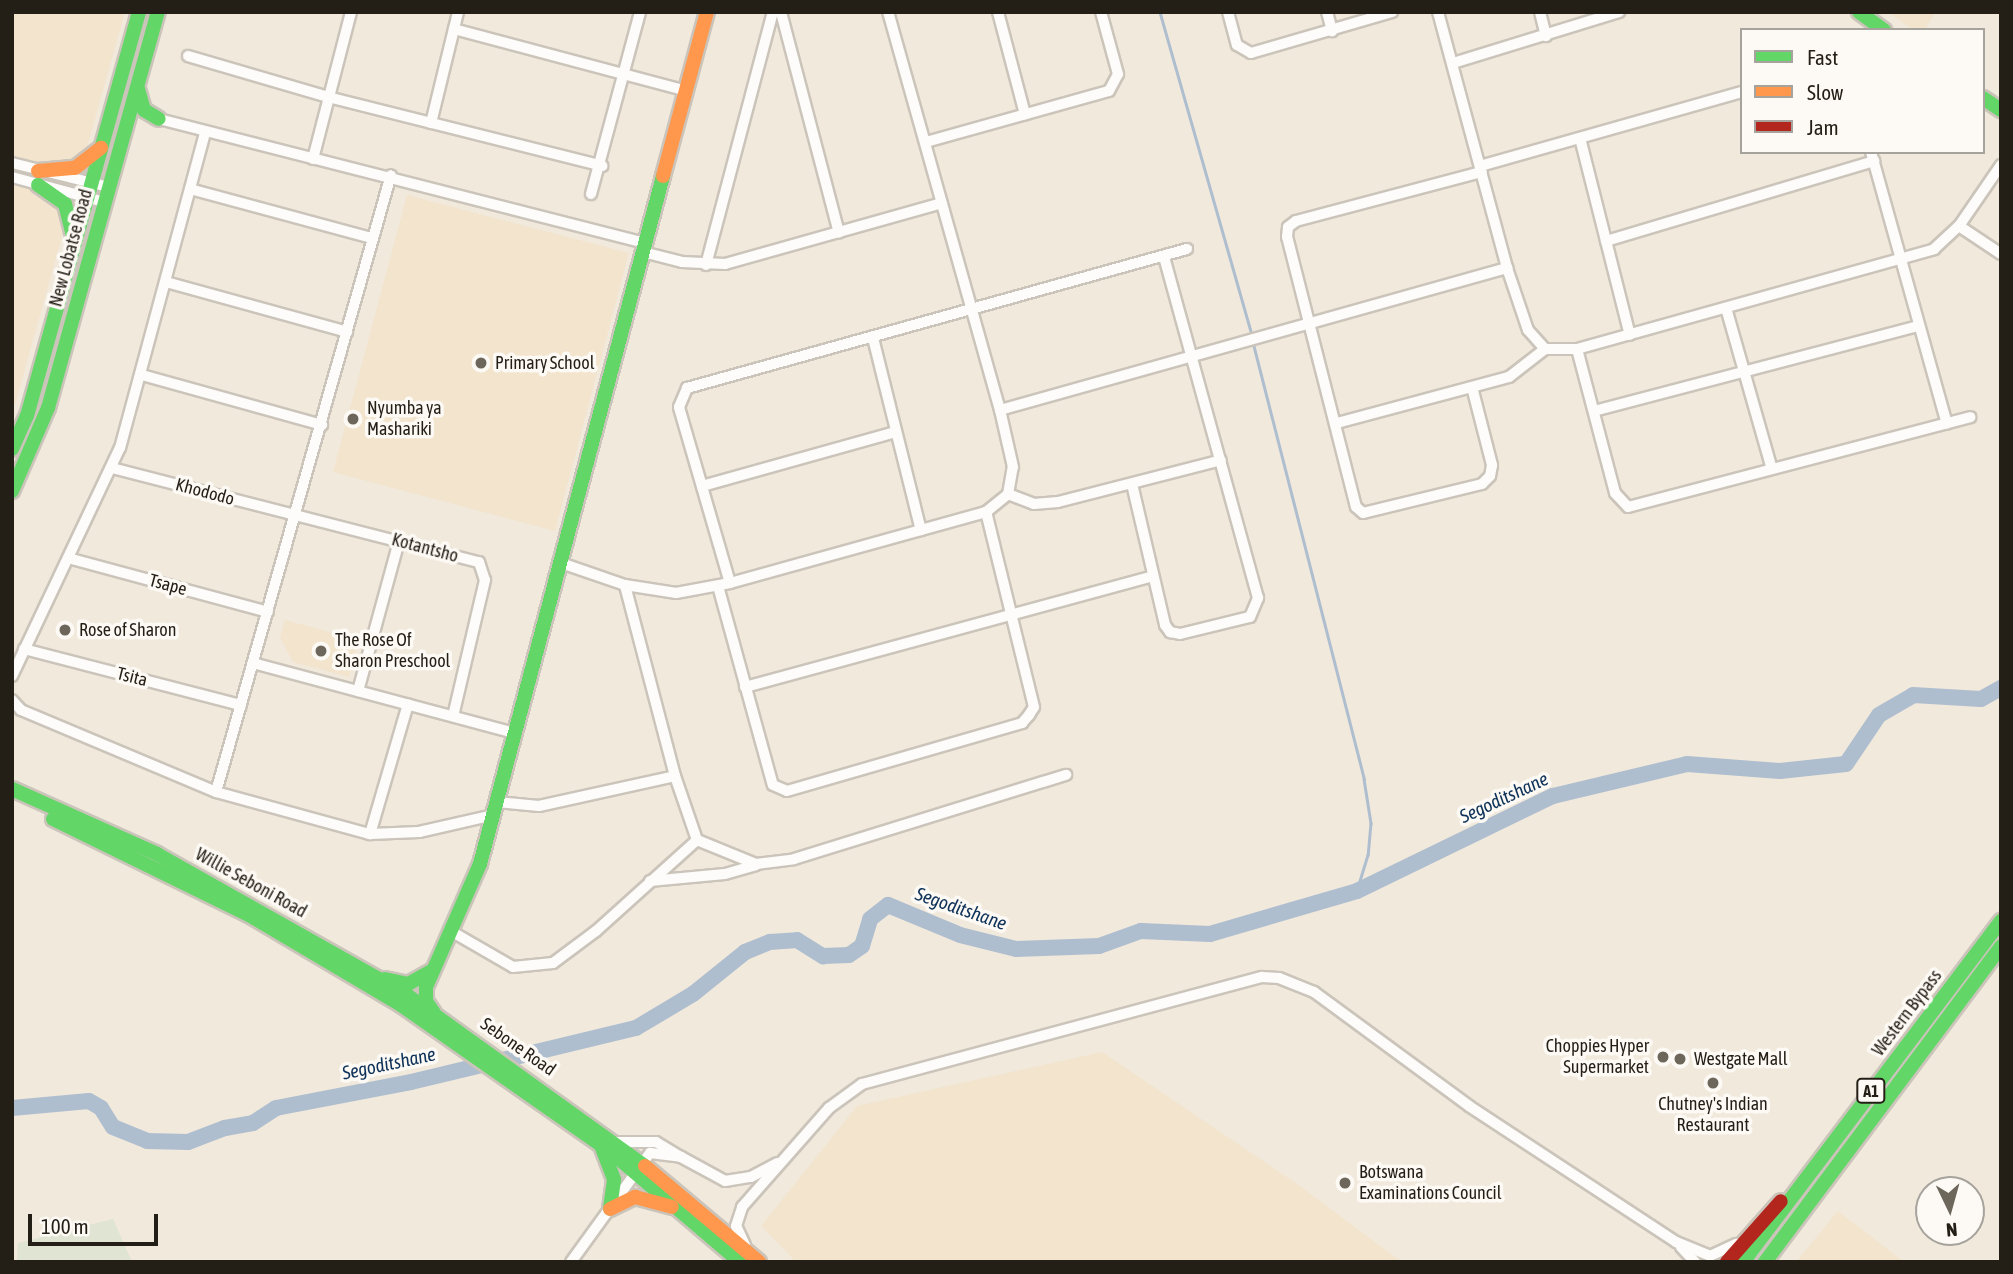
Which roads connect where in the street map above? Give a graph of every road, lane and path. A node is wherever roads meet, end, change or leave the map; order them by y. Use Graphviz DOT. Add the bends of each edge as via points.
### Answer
graph roads {
  1 [pos="139,12"];
  2 [pos="158,12"];
  3 [pos="351,12"];
  4 [pos="458,12"];
  5 [pos="640,12"];
  6 [pos="707,12"];
  7 [pos="773,12"];
  8 [pos="781,12"];
  9 [pos="888,12"];
  10 [pos="998,12"];
  11 [pos="1101,12"];
  12 [pos="1228,12"];
  13 [pos="1327,12"];
  14 [pos="1392,12"];
  15 [pos="1438,12"];
  16 [pos="1540,12"];
  17 [pos="1619,12"];
  18 [pos="1859,12"];
  19 [pos="1881,28"];
  20 [pos="454,29"];
  21 [pos="1332,31"];
  22 [pos="1546,36"];
  23 [pos="188,56"];
  24 [pos="1453,63"];
  25 [pos="624,76"];
  26 [pos="137,84"];
  27 [pos="687,91"];
  28 [pos="1740,93"];
  29 [pos="328,97"];
  30 [pos="1985,99"];
  31 [pos="2001,110"];
  32 [pos="1026,114"];
  33 [pos="159,119"];
  34 [pos="431,123"];
  35 [pos="205,132"];
  36 [pos="126,134"];
  37 [pos="1580,138"];
  38 [pos="926,142"];
  39 [pos="101,148"];
  40 [pos="1872,156"];
  41 [pos="313,159"];
  42 [pos="12,163"];
  43 [pos="2001,165"];
  44 [pos="602,166"];
  45 [pos="1481,169"];
  46 [pos="391,175"];
  47 [pos="12,177"];
  48 [pos="38,178"];
  49 [pos="93,183"];
  50 [pos="190,189"];
  51 [pos="590,194"];
  52 [pos="100,196"];
  53 [pos="942,203"];
  54 [pos="1959,226"];
  55 [pos="839,233"];
  56 [pos="371,238"];
  57 [pos="1606,241"];
  58 [pos="644,247"];
  59 [pos="1187,250"];
  60 [pos="75,252"];
  61 [pos="2001,254"];
  62 [pos="1164,256"];
  63 [pos="1900,260"];
  64 [pos="706,265"];
  65 [pos="1507,268"];
  66 [pos="166,282"];
  67 [pos="1726,308"];
  68 [pos="971,310"];
  69 [pos="1310,322"];
  70 [pos="1919,326"];
  71 [pos="347,332"];
  72 [pos="1630,335"];
  73 [pos="873,338"];
  74 [pos="1545,349"];
  75 [pos="1577,349"];
  76 [pos="1192,354"];
  77 [pos="1745,372"];
  78 [pos="142,375"];
  79 [pos="1472,387"];
  80 [pos="1000,410"];
  81 [pos="1594,411"];
  82 [pos="1970,417"];
  83 [pos="1337,424"];
  84 [pos="1947,424"];
  85 [pos="322,425"];
  86 [pos="896,432"];
  87 [pos="12,449"];
  88 [pos="1221,460"];
  89 [pos="112,468"];
  90 [pos="1772,469"];
  91 [pos="1132,484"];
  92 [pos="702,486"];
  93 [pos="12,491"];
  94 [pos="1008,494"];
  95 [pos="986,512"];
  96 [pos="297,516"];
  97 [pos="921,530"];
  98 [pos="399,541"];
  99 [pos="68,558"];
  100 [pos="561,563"];
  101 [pos="1153,576"];
  102 [pos="730,583"];
  103 [pos="625,585"];
  104 [pos="718,586"];
  105 [pos="268,612"];
  106 [pos="1014,614"];
  107 [pos="24,649"];
  108 [pos="253,663"];
  109 [pos="12,676"];
  110 [pos="745,687"];
  111 [pos="358,691"];
  112 [pos="12,700"];
  113 [pos="408,704"];
  114 [pos="241,705"];
  115 [pos="453,716"];
  116 [pos="514,733"];
  117 [pos="1066,775"];
  118 [pos="675,776"];
  119 [pos="12,789"];
  120 [pos="216,792"];
  121 [pos="12,800"];
  122 [pos="495,808"];
  123 [pos="370,834"];
  124 [pos="697,839"];
  125 [pos="756,864"];
  126 [pos="650,881"];
  127 [pos="2001,921"];
  128 [pos="449,930"];
  129 [pos="2001,947"];
  130 [pos="431,971"];
  131 [pos="377,977"];
  132 [pos="434,1013"];
  133 [pos="457,1036"];
  134 [pos="550,1100"];
  135 [pos="617,1142"];
  136 [pos="600,1144"];
  137 [pos="681,1157"];
  138 [pos="784,1159"];
  139 [pos="639,1168"];
  140 [pos="1811,1172"];
  141 [pos="610,1209"];
  142 [pos="681,1210"];
  143 [pos="1748,1234"];
  144 [pos="1676,1242"];
  145 [pos="750,1259"];
  146 [pos="571,1262"];
  147 [pos="1695,1262"];
  148 [pos="1727,1262"];
  149 [pos="1743,1262"];
  150 [pos="1765,1262"];
  1 -- 39 [label="main road, New Lobatse Road"];
  2 -- 26 [label="main road, New Lobatse Road"];
  3 -- 29 [label="street"];
  4 -- 20 [label="street"];
  5 -- 25 [label="street"];
  6 -- 27 [label="main road"];
  7 -- 64 [label="street"];
  8 -- 55 [label="street"];
  9 -- 38 [label="street"];
  10 -- 32 [label="street"];
  11 -- 32 [label="street" via="1118,74 1115,83 1109,91"];
  12 -- 21 [label="street" via="1237,45 1251,54"];
  13 -- 21 [label="street"];
  14 -- 21 [label="street"];
  15 -- 24 [label="street"];
  16 -- 22 [label="street"];
  17 -- 22 [label="street"];
  18 -- 19 [label="main road"];
  20 -- 25 [label="street"];
  20 -- 34 [label="street"];
  22 -- 24 [label="street"];
  23 -- 29 [label="street"];
  24 -- 45 [label="street"];
  25 -- 27 [label="street"];
  25 -- 44 [label="street"];
  26 -- 33 [label="main road" via="144,110"];
  26 -- 36 [label="main road, New Lobatse Road"];
  27 -- 58 [label="main road"];
  28 -- 37 [label="street"];
  29 -- 34 [label="street"];
  29 -- 41 [label="street"];
  30 -- 31 [label="main road"];
  32 -- 38 [label="street"];
  33 -- 35 [label="street"];
  33 -- 36 [label="main road" via="132,123"];
  34 -- 44 [label="street"];
  35 -- 41 [label="street"];
  35 -- 50 [label="street"];
  36 -- 52 [label="main road, New Lobatse Road"];
  37 -- 45 [label="street"];
  37 -- 57 [label="street"];
  38 -- 53 [label="street"];
  39 -- 48 [label="main road" via="75,167"];
  39 -- 49 [label="main road, New Lobatse Road"];
  40 -- 57 [label="street"];
  40 -- 63 [label="street"];
  41 -- 46 [label="street"];
  42 -- 48 [label="street"];
  43 -- 54 [label="street"];
  44 -- 51 [label="street"];
  45 -- 65 [label="street"];
  45 -- 69 [label="street" via="1288,227"];
  46 -- 56 [label="street"];
  46 -- 58 [label="street"];
  47 -- 48 [label="street"];
  48 -- 49 [label="street"];
  48 -- 52 [label="street"];
  48 -- 60 [label="main road" via="65,204 72,220"];
  49 -- 52 [label="main road, New Lobatse Road"];
  50 -- 56 [label="street"];
  50 -- 66 [label="street"];
  52 -- 60 [label="main road, New Lobatse Road"];
  52 -- 93 [label="main road, New Lobatse Road" via="48,408"];
  53 -- 55 [label="street"];
  53 -- 68 [label="street"];
  54 -- 61 [label="street"];
  54 -- 63 [label="street" via="1934,249"];
  55 -- 64 [label="street"];
  56 -- 71 [label="street"];
  57 -- 72 [label="street"];
  58 -- 64 [label="street"];
  58 -- 100 [label="main road"];
  59 -- 62 [label="street"];
  60 -- 87 [label="main road, New Lobatse Road" via="27,416"];
  62 -- 68 [label="street"];
  62 -- 76 [label="street"];
  63 -- 67 [label="street"];
  63 -- 70 [label="street"];
  65 -- 69 [label="street"];
  65 -- 74 [label="street" via="1528,330"];
  66 -- 71 [label="street"];
  66 -- 78 [label="street"];
  67 -- 72 [label="street"];
  67 -- 77 [label="street"];
  68 -- 73 [label="street"];
  68 -- 80 [label="street"];
  69 -- 76 [label="street"];
  69 -- 83 [label="street"];
  70 -- 77 [label="street"];
  70 -- 84 [label="street"];
  71 -- 85 [label="street"];
  72 -- 75 [label="street"];
  73 -- 86 [label="street"];
  73 -- 92 [label="street" via="687,388 679,407"];
  74 -- 75 [label="street"];
  74 -- 79 [label="street" via="1509,377"];
  75 -- 81 [label="street"];
  76 -- 80 [label="street"];
  76 -- 88 [label="street"];
  77 -- 81 [label="street"];
  77 -- 90 [label="street"];
  78 -- 85 [label="street"];
  78 -- 89 [label="street"];
  79 -- 83 [label="street"];
  79 -- 83 [label="street" via="1492,465 1490,477 1482,484 1363,513 1356,507"];
  80 -- 94 [label="street" via="1013,467"];
  81 -- 90 [label="street" via="1615,493 1628,507"];
  82 -- 84 [label="street"];
  84 -- 90 [label="street"];
  85 -- 96 [label="street"];
  86 -- 92 [label="street"];
  86 -- 97 [label="street"];
  88 -- 91 [label="street"];
  88 -- 101 [label="street" via="1258,598 1256,609 1250,617 1180,634 1170,632"];
  89 -- 96 [label="street, Khododo"];
  89 -- 99 [label="street"];
  91 -- 94 [label="street" via="1034,504"];
  91 -- 101 [label="street"];
  92 -- 102 [label="street"];
  94 -- 95 [label="street"];
  95 -- 97 [label="street"];
  95 -- 106 [label="street"];
  96 -- 98 [label="street, Kotantsho"];
  96 -- 105 [label="street"];
  97 -- 102 [label="street"];
  98 -- 111 [label="street"];
  98 -- 115 [label="street, Kotantsho" via="479,562 484,570"];
  99 -- 105 [label="street, Tsape"];
  99 -- 107 [label="street"];
  100 -- 103 [label="street"];
  100 -- 116 [label="main road"];
  101 -- 106 [label="street"];
  102 -- 104 [label="street"];
  103 -- 104 [label="street" via="676,593"];
  103 -- 118 [label="street"];
  104 -- 110 [label="street"];
  105 -- 108 [label="street"];
  106 -- 110 [label="street"];
  106 -- 110 [label="street" via="1034,706 1022,723 787,791 773,785"];
  107 -- 109 [label="street"];
  107 -- 114 [label="street, Tsita"];
  108 -- 111 [label="street"];
  108 -- 114 [label="street"];
  111 -- 113 [label="street"];
  112 -- 120 [label="street" via="21,710"];
  113 -- 115 [label="street"];
  113 -- 123 [label="street"];
  114 -- 120 [label="street"];
  115 -- 116 [label="street"];
  116 -- 122 [label="main road"];
  117 -- 125 [label="street" via="794,859"];
  118 -- 122 [label="street" via="539,806"];
  118 -- 124 [label="street"];
  119 -- 131 [label="main road, Willie Seboni Road" via="157,854"];
  120 -- 123 [label="street"];
  121 -- 133 [label="main road, Willie Seboni Road" via="249,915"];
  122 -- 123 [label="street" via="419,832"];
  122 -- 128 [label="main road" via="480,864"];
  124 -- 125 [label="street"];
  124 -- 126 [label="street"];
  125 -- 126 [label="street" via="726,874"];
  126 -- 128 [label="street" via="569,953 538,967 524,970 503,963"];
  127 -- 140 [label="main road, Western Bypass / A1"];
  128 -- 130 [label="main road"];
  129 -- 150 [label="main road, Western Bypass / A1"];
  130 -- 131 [label="main road" via="408,984"];
  130 -- 132 [label="main road" via="425,995"];
  131 -- 132 [label="main road, Willie Seboni Road"];
  132 -- 133 [label="main road, Willie Seboni Road"];
  133 -- 134 [label="main road, Sebone Road"];
  134 -- 135 [label="main road"];
  134 -- 136 [label="main road"];
  135 -- 137 [label="street" via="656,1142"];
  135 -- 139 [label="main road"];
  136 -- 139 [label="main road"];
  136 -- 141 [label="main road" via="614,1180"];
  137 -- 138 [label="street" via="725,1181 751,1177"];
  137 -- 139 [label="street" via="655,1152"];
  138 -- 144 [label="street" via="843,1094 862,1084 1245,980 1279,978 1314,992 1469,1106"];
  138 -- 145 [label="street" via="737,1219"];
  139 -- 141 [label="street"];
  139 -- 142 [label="main road"];
  139 -- 145 [label="main road"];
  140 -- 143 [label="main road"];
  140 -- 149 [label="main road, Western Bypass / A1"];
  141 -- 142 [label="main road" via="635,1197"];
  141 -- 146 [label="street"];
  142 -- 145 [label="main road"];
  143 -- 144 [label="street" via="1728,1251 1710,1255"];
  143 -- 148 [label="main road"];
  144 -- 147 [label="street"];
}
